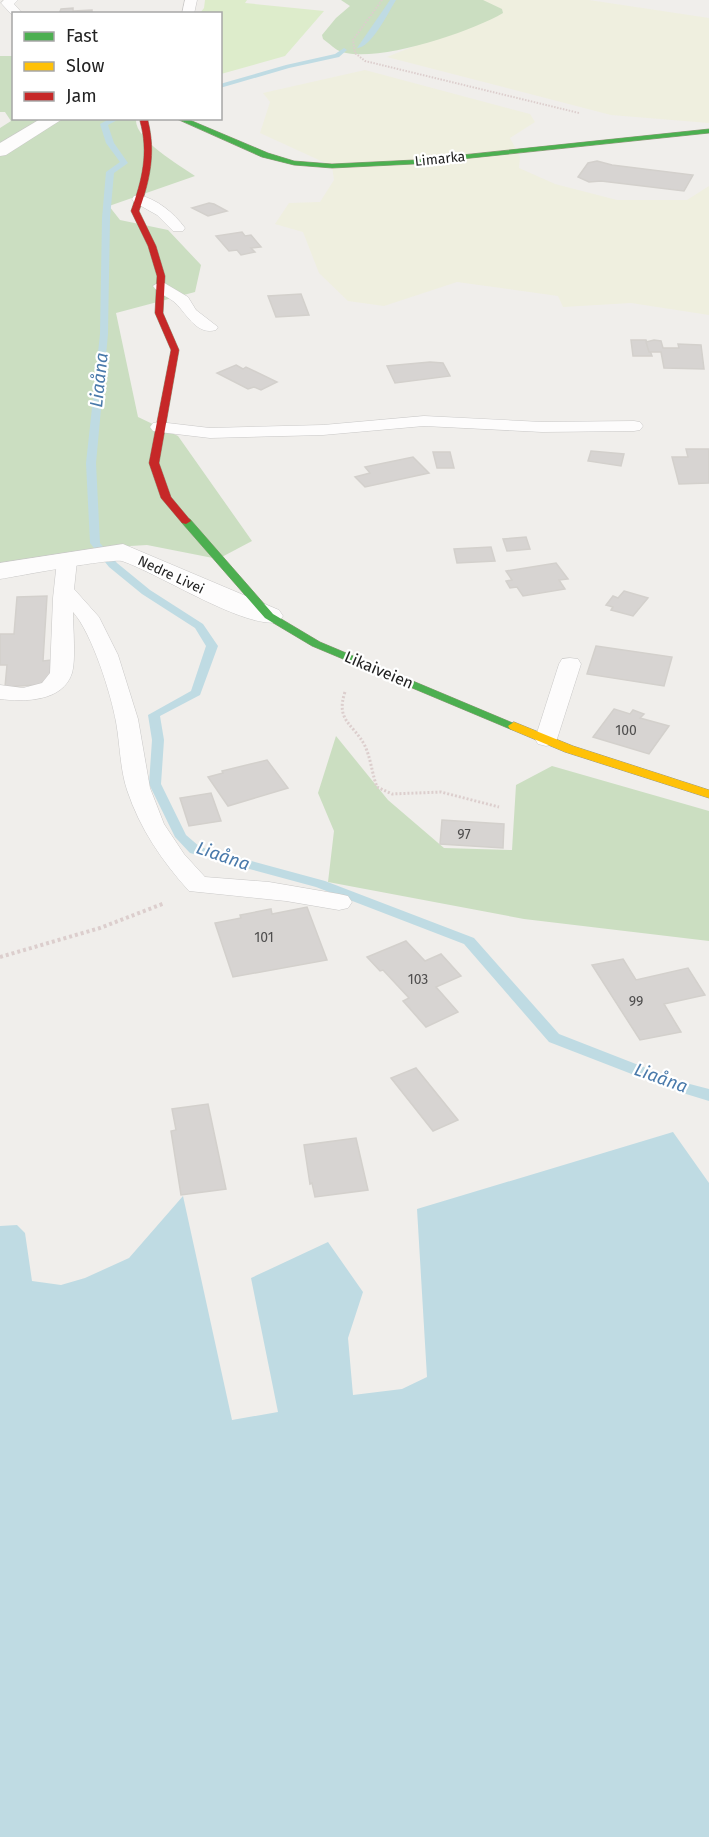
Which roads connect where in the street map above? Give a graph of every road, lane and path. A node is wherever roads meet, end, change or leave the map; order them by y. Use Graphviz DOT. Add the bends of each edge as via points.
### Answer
graph roads {
  1 [pos="12,0"];
  2 [pos="382,0"];
  3 [pos="15,12"];
  4 [pos="53,120"];
  5 [pos="145,120"];
  6 [pos="183,120"];
  7 [pos="709,131"];
  8 [pos="612,141"];
  9 [pos="0,151"];
  10 [pos="139,199"];
  11 [pos="178,228"];
  12 [pos="161,286"];
  13 [pos="210,327"];
  14 [pos="634,426"];
  15 [pos="159,427"];
  16 [pos="67,561"];
  17 [pos="0,571"];
  18 [pos="64,590"];
  19 [pos="268,616"];
  20 [pos="570,664"];
  21 [pos="371,667"];
  22 [pos="0,692"];
  23 [pos="546,739"];
  24 [pos="709,794"];
  25 [pos="499,807"];
  26 [pos="198,885"];
  27 [pos="339,902"];
  28 [pos="0,957"];
  1 -- 3 [label="lane" via="7,3"];
  2 -- 8 [label="path" via="353,40 356,56 601,119"];
  4 -- 9 [label="street"];
  5 -- 10 [label="street, Likaiveien" via="151,170"];
  6 -- 8 [label="street, Limarka" via="265,155 294,163 332,166 414,162"];
  7 -- 8 [label="street, Limarka"];
  10 -- 11 [label="lane" via="162,212"];
  10 -- 12 [label="street, Likaiveien" via="135,211 152,246"];
  12 -- 13 [label="lane"];
  12 -- 15 [label="street, Likaiveien" via="159,313 175,350"];
  14 -- 15 [label="lane" via="542,427 424,421 323,430 210,433"];
  15 -- 19 [label="street, Likaiveien" via="154,463 166,498"];
  16 -- 17 [label="street, Nedre Livei"];
  16 -- 18 [label="lane"];
  16 -- 19 [label="street, Nedre Livei" via="123,552"];
  18 -- 22 [label="lane" via="62,674 50,688 23,695"];
  18 -- 26 [label="lane" via="89,617 106,656 127,719 138,788 152,824 175,860"];
  19 -- 21 [label="street, Likaiveien" via="316,644"];
  20 -- 23 [label="lane"];
  21 -- 23 [label="street, Likaiveien"];
  21 -- 25 [label="path" via="350,682 341,701 341,714 364,744 377,788 392,794 441,792"];
  23 -- 24 [label="street, Likaiveien"];
  26 -- 27 [label="lane" via="249,887"];
  26 -- 28 [label="path" via="159,906 100,928"];
}
